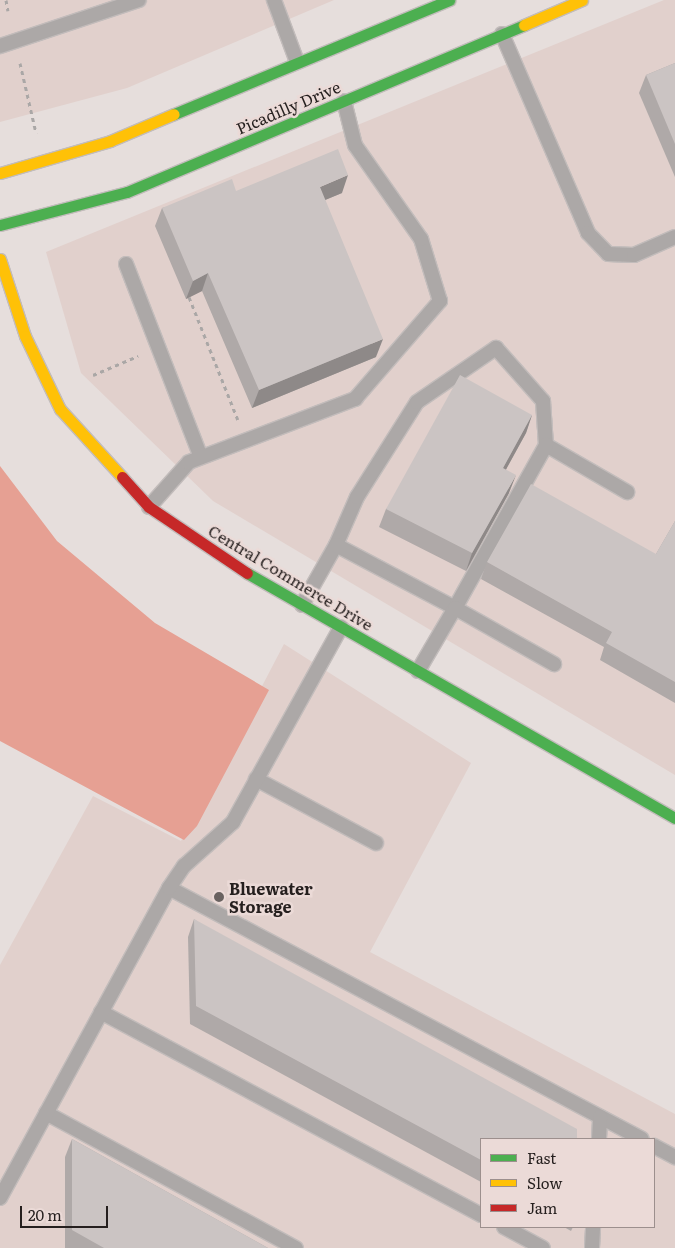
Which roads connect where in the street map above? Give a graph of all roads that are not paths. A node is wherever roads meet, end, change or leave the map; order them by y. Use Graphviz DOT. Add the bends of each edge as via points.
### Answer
graph roads {
  1 [pos="139,0"];
  2 [pos="274,0"];
  3 [pos="449,0"];
  4 [pos="582,0"];
  5 [pos="502,34"];
  6 [pos="0,46"];
  7 [pos="298,62"];
  8 [pos="344,101"];
  9 [pos="0,172"];
  10 [pos="0,226"];
  11 [pos="675,237"];
  12 [pos="0,259"];
  13 [pos="126,264"];
  14 [pos="546,445"];
  15 [pos="201,457"];
  16 [pos="627,492"];
  17 [pos="149,507"];
  18 [pos="336,545"];
  19 [pos="302,605"];
  20 [pos="455,608"];
  21 [pos="341,627"];
  22 [pos="554,664"];
  23 [pos="418,671"];
  24 [pos="256,779"];
  25 [pos="675,818"];
  26 [pos="376,843"];
  27 [pos="169,888"];
  28 [pos="101,1012"];
  29 [pos="46,1112"];
  30 [pos="600,1117"];
  31 [pos="599,1138"];
  32 [pos="640,1138"];
  33 [pos="655,1147"];
  34 [pos="675,1157"];
  35 [pos="0,1198"];
  36 [pos="480,1214"];
  37 [pos="506,1228"];
  38 [pos="593,1228"];
  39 [pos="296,1248"];
  40 [pos="543,1248"];
  41 [pos="592,1248"];
  1 -- 6 [label="lane"];
  2 -- 7 [label="lane"];
  3 -- 7 [label="street"];
  4 -- 5 [label="street, Picadilly Drive"];
  5 -- 8 [label="street, Picadilly Drive"];
  5 -- 11 [label="lane" via="588,232 608,254 634,255"];
  7 -- 9 [label="street" via="110,141"];
  8 -- 10 [label="street, Picadilly Drive" via="127,192"];
  8 -- 15 [label="lane" via="355,145 421,239 440,301 355,399"];
  12 -- 17 [label="street, Central Commerce Drive" via="25,336 60,409"];
  13 -- 15 [label="lane"];
  14 -- 16 [label="lane"];
  14 -- 18 [label="lane" via="543,401 496,348 417,402 358,497"];
  14 -- 20 [label="lane"];
  15 -- 17 [label="lane" via="189,462"];
  17 -- 19 [label="street, Central Commerce Drive" via="231,564"];
  18 -- 19 [label="lane"];
  18 -- 20 [label="lane"];
  19 -- 21 [label="street, Central Commerce Drive"];
  20 -- 22 [label="lane"];
  20 -- 23 [label="lane"];
  21 -- 23 [label="street, Central Commerce Drive"];
  21 -- 24 [label="lane"];
  23 -- 25 [label="street, Central Commerce Drive"];
  24 -- 26 [label="lane"];
  24 -- 27 [label="lane" via="226,832 184,866"];
  27 -- 28 [label="lane"];
  27 -- 30 [label="lane"];
  28 -- 29 [label="lane"];
  28 -- 36 [label="lane"];
  29 -- 35 [label="lane"];
  29 -- 39 [label="lane"];
  30 -- 31 [label="lane"];
  30 -- 32 [label="lane"];
  33 -- 34 [label="lane"];
  37 -- 40 [label="lane"];
  38 -- 41 [label="lane"];
}
